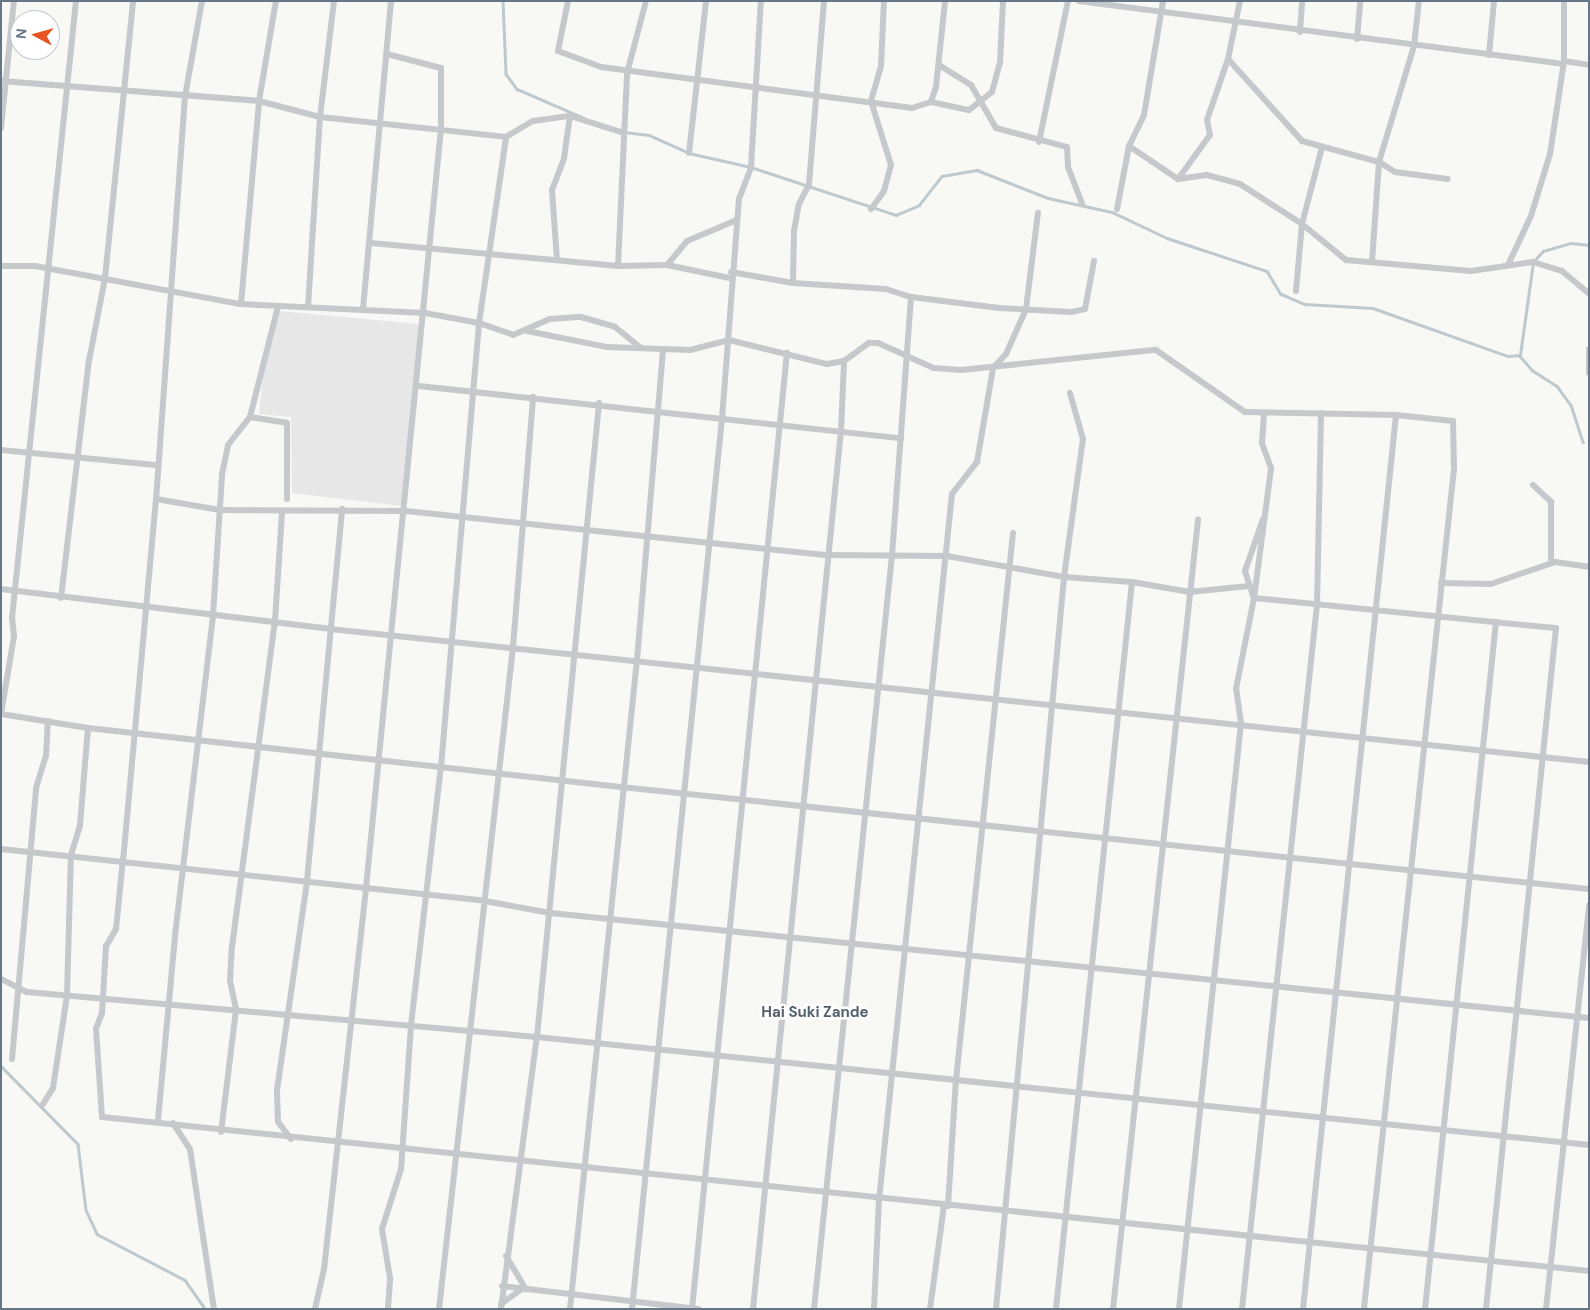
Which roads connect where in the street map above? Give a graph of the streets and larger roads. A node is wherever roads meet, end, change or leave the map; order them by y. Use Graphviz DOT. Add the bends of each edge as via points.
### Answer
graph roads {
  1 [pos="14,1"];
  2 [pos="76,1"];
  3 [pos="133,1"];
  4 [pos="202,1"];
  5 [pos="276,1"];
  6 [pos="334,1"];
  7 [pos="391,1"];
  8 [pos="568,1"];
  9 [pos="646,1"];
  10 [pos="706,1"];
  11 [pos="761,1"];
  12 [pos="824,1"];
  13 [pos="884,1"];
  14 [pos="945,1"];
  15 [pos="1003,1"];
  16 [pos="1068,1"];
  17 [pos="1079,1"];
  18 [pos="1163,1"];
  19 [pos="1240,1"];
  20 [pos="1302,1"];
  21 [pos="1360,1"];
  22 [pos="1419,1"];
  23 [pos="1494,1"];
  24 [pos="1564,1"];
  25 [pos="1162,14"];
  26 [pos="1237,24"];
  27 [pos="1300,32"];
  28 [pos="1357,39"];
  29 [pos="1414,46"];
  30 [pos="387,54"];
  31 [pos="1489,55"];
  32 [pos="1228,59"];
  33 [pos="1563,63"];
  34 [pos="939,65"];
  35 [pos="1589,65"];
  36 [pos="627,73"];
  37 [pos="698,79"];
  38 [pos="4,81"];
  39 [pos="69,88"];
  40 [pos="755,88"];
  41 [pos="120,91"];
  42 [pos="185,96"];
  43 [pos="818,98"];
  44 [pos="260,101"];
  45 [pos="871,101"];
  46 [pos="930,102"];
  47 [pos="979,102"];
  48 [pos="320,116"];
  49 [pos="570,116"];
  50 [pos="382,121"];
  51 [pos="1,128"];
  52 [pos="441,128"];
  53 [pos="622,132"];
  54 [pos="506,137"];
  55 [pos="1039,142"];
  56 [pos="1129,146"];
  57 [pos="1322,147"];
  58 [pos="689,153"];
  59 [pos="1379,162"];
  60 [pos="1178,179"];
  61 [pos="1448,179"];
  62 [pos="1082,204"];
  63 [pos="871,209"];
  64 [pos="1117,209"];
  65 [pos="1038,213"];
  66 [pos="737,220"];
  67 [pos="1302,224"];
  68 [pos="371,243"];
  69 [pos="430,250"];
  70 [pos="489,256"];
  71 [pos="557,260"];
  72 [pos="1094,261"];
  73 [pos="1372,262"];
  74 [pos="667,265"];
  75 [pos="1508,265"];
  76 [pos="1,266"];
  77 [pos="618,266"];
  78 [pos="48,269"];
  79 [pos="731,275"];
  80 [pos="105,278"];
  81 [pos="793,283"];
  82 [pos="170,288"];
  83 [pos="1296,291"];
  84 [pos="1589,294"];
  85 [pos="911,297"];
  86 [pos="241,304"];
  87 [pos="278,306"];
  88 [pos="308,307"];
  89 [pos="363,309"];
  90 [pos="1026,309"];
  91 [pos="425,314"];
  92 [pos="479,323"];
  93 [pos="527,331"];
  94 [pos="729,340"];
  95 [pos="641,348"];
  96 [pos="663,349"];
  97 [pos="1589,349"];
  98 [pos="787,353"];
  99 [pos="908,359"];
  100 [pos="844,361"];
  101 [pos="993,368"];
  102 [pos="1589,372"];
  103 [pos="419,386"];
  104 [pos="476,392"];
  105 [pos="1070,393"];
  106 [pos="533,397"];
  107 [pos="599,403"];
  108 [pos="657,411"];
  109 [pos="1321,413"];
  110 [pos="1264,414"];
  111 [pos="1396,414"];
  112 [pos="250,417"];
  113 [pos="722,420"];
  114 [pos="778,423"];
  115 [pos="841,431"];
  116 [pos="901,438"];
  117 [pos="1,450"];
  118 [pos="30,452"];
  119 [pos="78,457"];
  120 [pos="158,466"];
  121 [pos="1533,485"];
  122 [pos="156,499"];
  123 [pos="287,499"];
  124 [pos="342,508"];
  125 [pos="220,510"];
  126 [pos="406,511"];
  127 [pos="282,513"];
  128 [pos="462,517"];
  129 [pos="1262,519"];
  130 [pos="1198,520"];
  131 [pos="522,523"];
  132 [pos="586,530"];
  133 [pos="1012,533"];
  134 [pos="646,537"];
  135 [pos="710,542"];
  136 [pos="766,549"];
  137 [pos="828,555"];
  138 [pos="892,556"];
  139 [pos="947,556"];
  140 [pos="1551,563"];
  141 [pos="1008,567"];
  142 [pos="1589,567"];
  143 [pos="1064,577"];
  144 [pos="1132,582"];
  145 [pos="1441,583"];
  146 [pos="1249,586"];
  147 [pos="1,589"];
  148 [pos="15,591"];
  149 [pos="1190,592"];
  150 [pos="61,598"];
  151 [pos="1254,598"];
  152 [pos="1317,605"];
  153 [pos="145,606"];
  154 [pos="1375,610"];
  155 [pos="213,614"];
  156 [pos="1438,617"];
  157 [pos="275,621"];
  158 [pos="1496,622"];
  159 [pos="330,629"];
  160 [pos="390,634"];
  161 [pos="450,641"];
  162 [pos="514,647"];
  163 [pos="573,653"];
  164 [pos="637,660"];
  165 [pos="698,666"];
  166 [pos="755,672"];
  167 [pos="816,680"];
  168 [pos="879,686"];
  169 [pos="934,692"];
  170 [pos="995,698"];
  171 [pos="1054,705"];
  172 [pos="1118,712"];
  173 [pos="1,714"];
  174 [pos="1177,718"];
  175 [pos="48,721"];
  176 [pos="1241,723"];
  177 [pos="88,728"];
  178 [pos="1302,731"];
  179 [pos="133,733"];
  180 [pos="200,738"];
  181 [pos="1362,738"];
  182 [pos="1422,744"];
  183 [pos="260,745"];
  184 [pos="1483,751"];
  185 [pos="319,752"];
  186 [pos="1543,757"];
  187 [pos="379,759"];
  188 [pos="1589,762"];
  189 [pos="441,767"];
  190 [pos="498,773"];
  191 [pos="561,781"];
  192 [pos="621,788"];
  193 [pos="684,794"];
  194 [pos="744,800"];
  195 [pos="804,807"];
  196 [pos="864,813"];
  197 [pos="921,819"];
  198 [pos="983,826"];
  199 [pos="1043,832"];
  200 [pos="1102,838"];
  201 [pos="1163,845"];
  202 [pos="1,849"];
  203 [pos="1228,850"];
  204 [pos="31,852"];
  205 [pos="71,855"];
  206 [pos="1289,858"];
  207 [pos="123,860"];
  208 [pos="1349,864"];
  209 [pos="183,870"];
  210 [pos="1410,870"];
  211 [pos="1470,876"];
  212 [pos="243,878"];
  213 [pos="307,881"];
  214 [pos="1530,883"];
  215 [pos="366,888"];
  216 [pos="1589,889"];
  217 [pos="428,895"];
  218 [pos="485,901"];
  219 [pos="1589,905"];
  220 [pos="550,913"];
  221 [pos="611,919"];
  222 [pos="672,925"];
  223 [pos="730,931"];
  224 [pos="791,937"];
  225 [pos="852,943"];
  226 [pos="906,949"];
  227 [pos="970,955"];
  228 [pos="1028,961"];
  229 [pos="1091,967"];
  230 [pos="1151,974"];
  231 [pos="1,979"];
  232 [pos="1216,980"];
  233 [pos="18,984"];
  234 [pos="1276,986"];
  235 [pos="1336,992"];
  236 [pos="67,995"];
  237 [pos="102,997"];
  238 [pos="1396,998"];
  239 [pos="170,1004"];
  240 [pos="1457,1004"];
  241 [pos="236,1009"];
  242 [pos="1517,1010"];
  243 [pos="290,1014"];
  244 [pos="1577,1017"];
  245 [pos="1589,1018"];
  246 [pos="350,1020"];
  247 [pos="411,1025"];
  248 [pos="471,1033"];
  249 [pos="537,1037"];
  250 [pos="600,1044"];
  251 [pos="660,1050"];
  252 [pos="718,1056"];
  253 [pos="12,1059"];
  254 [pos="778,1062"];
  255 [pos="839,1068"];
  256 [pos="894,1074"];
  257 [pos="956,1080"];
  258 [pos="1018,1086"];
  259 [pos="1076,1092"];
  260 [pos="1138,1099"];
  261 [pos="43,1104"];
  262 [pos="1198,1105"];
  263 [pos="1263,1112"];
  264 [pos="1323,1118"];
  265 [pos="158,1120"];
  266 [pos="173,1123"];
  267 [pos="1383,1124"];
  268 [pos="1443,1130"];
  269 [pos="222,1132"];
  270 [pos="1501,1136"];
  271 [pos="292,1139"];
  272 [pos="1564,1142"];
  273 [pos="338,1144"];
  274 [pos="1589,1145"];
  275 [pos="400,1147"];
  276 [pos="455,1156"];
  277 [pos="523,1163"];
  278 [pos="585,1169"];
  279 [pos="646,1176"];
  280 [pos="705,1182"];
  281 [pos="765,1188"];
  282 [pos="827,1194"];
  283 [pos="879,1200"];
  284 [pos="946,1206"];
  285 [pos="1004,1212"];
  286 [pos="1064,1218"];
  287 [pos="1124,1225"];
  288 [pos="1185,1231"];
  289 [pos="1250,1237"];
  290 [pos="1310,1243"];
  291 [pos="1370,1250"];
  292 [pos="505,1254"];
  293 [pos="1431,1256"];
  294 [pos="1491,1262"];
  295 [pos="1552,1268"];
  296 [pos="1589,1271"];
  297 [pos="502,1286"];
  298 [pos="524,1289"];
  299 [pos="572,1295"];
  300 [pos="632,1305"];
  301 [pos="501,1307"];
  302 [pos="694,1308"];
  303 [pos="214,1309"];
  304 [pos="315,1309"];
  305 [pos="388,1309"];
  306 [pos="439,1309"];
  307 [pos="570,1309"];
  308 [pos="753,1309"];
  309 [pos="814,1309"];
  310 [pos="874,1309"];
  311 [pos="930,1309"];
  312 [pos="996,1309"];
  313 [pos="1056,1309"];
  314 [pos="1113,1309"];
  315 [pos="1179,1309"];
  316 [pos="1242,1309"];
  317 [pos="1303,1309"];
  318 [pos="1364,1309"];
  319 [pos="1425,1309"];
  320 [pos="1486,1309"];
  321 [pos="1546,1309"];
  1 -- 38 [label="street"];
  2 -- 39 [label="street"];
  3 -- 41 [label="street"];
  4 -- 42 [label="street"];
  5 -- 44 [label="street"];
  6 -- 48 [label="street"];
  7 -- 30 [label="street"];
  8 -- 36 [label="street" via="558,51"];
  9 -- 36 [label="street"];
  10 -- 37 [label="street"];
  11 -- 40 [label="street"];
  12 -- 43 [label="street"];
  13 -- 45 [label="street" via="881,66"];
  14 -- 34 [label="street"];
  15 -- 47 [label="street" via="998,77 992,92"];
  16 -- 55 [label="street"];
  17 -- 25 [label="street"];
  18 -- 25 [label="street"];
  19 -- 26 [label="street"];
  20 -- 27 [label="street"];
  21 -- 28 [label="street"];
  22 -- 29 [label="street"];
  23 -- 31 [label="street"];
  24 -- 33 [label="street"];
  25 -- 26 [label="street"];
  25 -- 56 [label="street" via="1144,115"];
  26 -- 27 [label="street"];
  26 -- 32 [label="street"];
  27 -- 28 [label="street"];
  28 -- 29 [label="street"];
  29 -- 31 [label="street"];
  29 -- 59 [label="street"];
  30 -- 50 [label="street"];
  30 -- 52 [label="street" via="441,68"];
  31 -- 33 [label="street"];
  32 -- 57 [label="street" via="1289,131"];
  32 -- 60 [label="street" via="1207,120 1210,135"];
  33 -- 35 [label="street"];
  33 -- 75 [label="street" via="1541,188"];
  34 -- 46 [label="street"];
  34 -- 47 [label="street" via="971,86"];
  36 -- 37 [label="street"];
  36 -- 53 [label="street"];
  37 -- 40 [label="street"];
  37 -- 58 [label="street"];
  38 -- 39 [label="street"];
  38 -- 51 [label="street"];
  39 -- 41 [label="street"];
  39 -- 78 [label="street"];
  40 -- 43 [label="street"];
  40 -- 66 [label="street" via="751,167 738,199"];
  41 -- 42 [label="street"];
  41 -- 80 [label="street"];
  42 -- 44 [label="street"];
  42 -- 82 [label="street"];
  43 -- 45 [label="street"];
  43 -- 81 [label="street" via="809,184 794,230"];
  44 -- 48 [label="street"];
  44 -- 86 [label="street"];
  45 -- 46 [label="street" via="912,108"];
  45 -- 63 [label="street" via="891,165 886,186"];
  46 -- 47 [label="street" via="969,110"];
  47 -- 55 [label="street" via="996,128"];
  48 -- 50 [label="street"];
  48 -- 88 [label="street"];
  49 -- 53 [label="street"];
  49 -- 54 [label="street" via="533,120"];
  49 -- 71 [label="street" via="564,158 552,190"];
  50 -- 52 [label="street"];
  50 -- 68 [label="street"];
  52 -- 54 [label="street"];
  52 -- 69 [label="street"];
  53 -- 77 [label="street"];
  54 -- 70 [label="street"];
  55 -- 62 [label="street" via="1067,147 1068,167"];
  56 -- 60 [label="street"];
  56 -- 64 [label="street"];
  57 -- 59 [label="street"];
  57 -- 67 [label="street"];
  59 -- 61 [label="street" via="1395,172"];
  59 -- 73 [label="street"];
  60 -- 67 [label="street" via="1206,175 1232,181"];
  65 -- 90 [label="street"];
  66 -- 74 [label="street" via="687,241"];
  66 -- 79 [label="street"];
  67 -- 73 [label="street" via="1346,260"];
  67 -- 83 [label="street"];
  68 -- 69 [label="street"];
  68 -- 89 [label="street"];
  69 -- 70 [label="street"];
  69 -- 91 [label="street"];
  70 -- 71 [label="street"];
  70 -- 92 [label="street"];
  71 -- 77 [label="street"];
  72 -- 90 [label="street" via="1085,309"];
  73 -- 75 [label="street" via="1471,271"];
  74 -- 77 [label="street"];
  74 -- 79 [label="street"];
  75 -- 84 [label="street" via="1533,262 1553,267"];
  76 -- 78 [label="street"];
  78 -- 80 [label="street"];
  78 -- 118 [label="street"];
  79 -- 81 [label="street"];
  79 -- 94 [label="street"];
  80 -- 82 [label="street"];
  80 -- 119 [label="street" via="89,361"];
  81 -- 85 [label="street" via="886,289"];
  82 -- 86 [label="street"];
  82 -- 120 [label="street"];
  85 -- 90 [label="street"];
  85 -- 99 [label="street"];
  86 -- 87 [label="street"];
  87 -- 88 [label="street"];
  87 -- 112 [label="street"];
  88 -- 89 [label="street"];
  89 -- 91 [label="street"];
  90 -- 101 [label="street" via="1006,354"];
  91 -- 92 [label="street"];
  91 -- 103 [label="street"];
  92 -- 93 [label="street" via="513,335"];
  92 -- 104 [label="street"];
  93 -- 95 [label="street" via="607,347"];
  93 -- 95 [label="street" via="550,319 581,317 615,327"];
  94 -- 96 [label="street" via="690,350"];
  94 -- 98 [label="street"];
  94 -- 113 [label="street"];
  95 -- 96 [label="street"];
  96 -- 108 [label="street"];
  97 -- 102 [label="street"];
  98 -- 100 [label="street" via="817,363"];
  98 -- 114 [label="street"];
  99 -- 100 [label="street" via="878,343 869,344"];
  99 -- 101 [label="street" via="934,368"];
  99 -- 116 [label="street"];
  100 -- 115 [label="street"];
  101 -- 110 [label="street" via="1156,350 1245,412"];
  101 -- 139 [label="street" via="977,462 952,494"];
  103 -- 104 [label="street"];
  103 -- 126 [label="street"];
  104 -- 106 [label="street"];
  104 -- 128 [label="street"];
  105 -- 143 [label="street" via="1083,440"];
  106 -- 107 [label="street"];
  106 -- 131 [label="street"];
  107 -- 108 [label="street"];
  107 -- 132 [label="street"];
  108 -- 113 [label="street"];
  108 -- 134 [label="street"];
  109 -- 110 [label="street"];
  109 -- 111 [label="street"];
  109 -- 152 [label="street"];
  110 -- 129 [label="street" via="1262,443 1271,468"];
  111 -- 145 [label="street" via="1453,421 1454,469"];
  111 -- 154 [label="street"];
  112 -- 123 [label="street" via="287,423"];
  112 -- 125 [label="street" via="228,446"];
  113 -- 114 [label="street"];
  113 -- 135 [label="street"];
  114 -- 115 [label="street"];
  114 -- 136 [label="street"];
  115 -- 116 [label="street"];
  115 -- 137 [label="street"];
  116 -- 138 [label="street"];
  117 -- 118 [label="street"];
  118 -- 119 [label="street"];
  118 -- 148 [label="street"];
  119 -- 120 [label="street"];
  119 -- 150 [label="street"];
  120 -- 122 [label="street"];
  121 -- 140 [label="street" via="1551,502"];
  122 -- 125 [label="street"];
  122 -- 153 [label="street"];
  124 -- 126 [label="street"];
  124 -- 127 [label="street"];
  124 -- 159 [label="street"];
  125 -- 127 [label="street"];
  125 -- 155 [label="street"];
  126 -- 128 [label="street"];
  126 -- 160 [label="street"];
  127 -- 157 [label="street"];
  128 -- 131 [label="street"];
  128 -- 161 [label="street"];
  129 -- 146 [label="street" via="1248,556"];
  129 -- 151 [label="street"];
  130 -- 149 [label="street"];
  131 -- 132 [label="street"];
  131 -- 162 [label="street"];
  132 -- 134 [label="street"];
  132 -- 163 [label="street"];
  133 -- 141 [label="street"];
  134 -- 135 [label="street"];
  134 -- 164 [label="street"];
  135 -- 136 [label="street"];
  135 -- 165 [label="street"];
  136 -- 137 [label="street"];
  136 -- 166 [label="street"];
  137 -- 138 [label="street"];
  137 -- 167 [label="street"];
  138 -- 139 [label="street"];
  138 -- 168 [label="street"];
  139 -- 141 [label="street"];
  139 -- 169 [label="street"];
  140 -- 142 [label="street"];
  140 -- 145 [label="street" via="1491,584"];
  141 -- 143 [label="street"];
  141 -- 170 [label="street"];
  143 -- 144 [label="street"];
  143 -- 171 [label="street"];
  144 -- 149 [label="street"];
  144 -- 172 [label="street"];
  145 -- 156 [label="street"];
  146 -- 149 [label="street"];
  146 -- 151 [label="street"];
  147 -- 148 [label="street"];
  148 -- 150 [label="street"];
  148 -- 173 [label="street" via="13,644"];
  149 -- 174 [label="street"];
  150 -- 153 [label="street"];
  151 -- 152 [label="street"];
  151 -- 176 [label="street" via="1236,689"];
  152 -- 154 [label="street"];
  152 -- 178 [label="street"];
  153 -- 155 [label="street"];
  153 -- 179 [label="street"];
  154 -- 156 [label="street"];
  154 -- 181 [label="street"];
  155 -- 157 [label="street"];
  155 -- 180 [label="street"];
  156 -- 158 [label="street"];
  156 -- 182 [label="street"];
  157 -- 159 [label="street"];
  157 -- 183 [label="street"];
  158 -- 184 [label="street"];
  158 -- 186 [label="street" via="1556,628"];
  159 -- 160 [label="street"];
  159 -- 185 [label="street"];
  160 -- 161 [label="street"];
  160 -- 187 [label="street"];
  161 -- 162 [label="street"];
  161 -- 189 [label="street"];
  162 -- 163 [label="street"];
  162 -- 190 [label="street"];
  163 -- 164 [label="street"];
  163 -- 191 [label="street"];
  164 -- 165 [label="street"];
  164 -- 192 [label="street"];
  165 -- 166 [label="street"];
  165 -- 193 [label="street"];
  166 -- 167 [label="street"];
  166 -- 194 [label="street"];
  167 -- 168 [label="street"];
  167 -- 195 [label="street"];
  168 -- 169 [label="street"];
  168 -- 196 [label="street"];
  169 -- 170 [label="street"];
  169 -- 197 [label="street"];
  170 -- 171 [label="street"];
  170 -- 198 [label="street"];
  171 -- 172 [label="street"];
  171 -- 199 [label="street"];
  172 -- 174 [label="street"];
  172 -- 200 [label="street"];
  173 -- 175 [label="street"];
  174 -- 176 [label="street"];
  174 -- 201 [label="street"];
  175 -- 177 [label="street"];
  175 -- 204 [label="street"];
  176 -- 178 [label="street"];
  176 -- 203 [label="street"];
  177 -- 179 [label="street"];
  177 -- 205 [label="street" via="80,825"];
  178 -- 181 [label="street"];
  178 -- 206 [label="street"];
  179 -- 180 [label="street"];
  179 -- 207 [label="street"];
  180 -- 183 [label="street"];
  180 -- 209 [label="street"];
  181 -- 182 [label="street"];
  181 -- 208 [label="street"];
  182 -- 184 [label="street"];
  182 -- 210 [label="street"];
  183 -- 185 [label="street"];
  183 -- 212 [label="street"];
  184 -- 186 [label="street"];
  184 -- 211 [label="street"];
  185 -- 187 [label="street"];
  185 -- 213 [label="street"];
  186 -- 188 [label="street"];
  186 -- 214 [label="street"];
  187 -- 189 [label="street"];
  187 -- 215 [label="street"];
  189 -- 190 [label="street"];
  189 -- 217 [label="street"];
  190 -- 191 [label="street"];
  190 -- 218 [label="street"];
  191 -- 192 [label="street"];
  191 -- 220 [label="street"];
  192 -- 193 [label="street"];
  192 -- 221 [label="street"];
  193 -- 194 [label="street"];
  193 -- 222 [label="street"];
  194 -- 195 [label="street"];
  194 -- 223 [label="street"];
  195 -- 196 [label="street"];
  195 -- 224 [label="street"];
  196 -- 197 [label="street"];
  196 -- 225 [label="street"];
  197 -- 198 [label="street"];
  197 -- 226 [label="street"];
  198 -- 199 [label="street"];
  198 -- 227 [label="street"];
  199 -- 200 [label="street"];
  199 -- 228 [label="street"];
  200 -- 201 [label="street"];
  200 -- 229 [label="street"];
  201 -- 203 [label="street"];
  201 -- 230 [label="street"];
  202 -- 204 [label="street"];
  203 -- 206 [label="street"];
  203 -- 232 [label="street"];
  204 -- 205 [label="street"];
  204 -- 233 [label="street"];
  205 -- 207 [label="street"];
  205 -- 236 [label="street"];
  206 -- 208 [label="street"];
  206 -- 234 [label="street"];
  207 -- 209 [label="street"];
  207 -- 237 [label="street" via="116,929 103,963"];
  208 -- 210 [label="street"];
  208 -- 235 [label="street"];
  209 -- 212 [label="street"];
  209 -- 239 [label="street"];
  210 -- 211 [label="street"];
  210 -- 238 [label="street"];
  211 -- 214 [label="street"];
  211 -- 240 [label="street"];
  212 -- 213 [label="street"];
  212 -- 241 [label="street" via="230,981"];
  213 -- 215 [label="street"];
  213 -- 243 [label="street"];
  214 -- 216 [label="street"];
  214 -- 242 [label="street"];
  215 -- 217 [label="street"];
  215 -- 246 [label="street"];
  217 -- 218 [label="street"];
  217 -- 247 [label="street"];
  218 -- 220 [label="street"];
  218 -- 248 [label="street"];
  219 -- 244 [label="street"];
  220 -- 221 [label="street"];
  220 -- 249 [label="street"];
  221 -- 222 [label="street"];
  221 -- 250 [label="street"];
  222 -- 223 [label="street"];
  222 -- 251 [label="street"];
  223 -- 224 [label="street"];
  223 -- 252 [label="street"];
  224 -- 225 [label="street"];
  224 -- 254 [label="street"];
  225 -- 226 [label="street"];
  225 -- 255 [label="street"];
  226 -- 227 [label="street"];
  226 -- 256 [label="street"];
  227 -- 228 [label="street"];
  227 -- 257 [label="street"];
  228 -- 229 [label="street"];
  228 -- 258 [label="street"];
  229 -- 230 [label="street"];
  229 -- 259 [label="street"];
  230 -- 232 [label="street"];
  230 -- 260 [label="street"];
  231 -- 233 [label="street"];
  232 -- 234 [label="street"];
  232 -- 262 [label="street"];
  233 -- 236 [label="street" via="27,992"];
  233 -- 253 [label="street"];
  234 -- 235 [label="street"];
  234 -- 263 [label="street"];
  235 -- 238 [label="street"];
  235 -- 264 [label="street"];
  236 -- 237 [label="street"];
  236 -- 261 [label="street" via="53,1088"];
  237 -- 239 [label="street"];
  237 -- 265 [label="street" via="96,1029 103,1083 102,1117"];
  238 -- 240 [label="street"];
  238 -- 267 [label="street"];
  239 -- 241 [label="street"];
  239 -- 265 [label="street"];
  240 -- 242 [label="street"];
  240 -- 268 [label="street"];
  241 -- 243 [label="street"];
  241 -- 269 [label="street"];
  242 -- 244 [label="street"];
  242 -- 270 [label="street"];
  243 -- 246 [label="street"];
  243 -- 271 [label="street" via="277,1090 278,1122"];
  244 -- 245 [label="street"];
  244 -- 272 [label="street"];
  246 -- 247 [label="street"];
  246 -- 273 [label="street"];
  247 -- 248 [label="street"];
  247 -- 275 [label="street"];
  248 -- 249 [label="street"];
  248 -- 276 [label="street"];
  249 -- 250 [label="street"];
  249 -- 277 [label="street"];
  250 -- 251 [label="street"];
  250 -- 278 [label="street"];
  251 -- 252 [label="street"];
  251 -- 279 [label="street"];
  252 -- 254 [label="street"];
  252 -- 280 [label="street"];
  254 -- 255 [label="street"];
  254 -- 281 [label="street"];
  255 -- 256 [label="street"];
  255 -- 282 [label="street"];
  256 -- 257 [label="street"];
  256 -- 283 [label="street"];
  257 -- 258 [label="street"];
  257 -- 284 [label="street"];
  258 -- 259 [label="street"];
  258 -- 285 [label="street"];
  259 -- 260 [label="street"];
  259 -- 286 [label="street"];
  260 -- 262 [label="street"];
  260 -- 287 [label="street"];
  262 -- 263 [label="street"];
  262 -- 288 [label="street"];
  263 -- 264 [label="street"];
  263 -- 289 [label="street"];
  264 -- 267 [label="street"];
  264 -- 290 [label="street"];
  265 -- 266 [label="street"];
  266 -- 269 [label="street"];
  266 -- 303 [label="street" via="190,1149"];
  267 -- 268 [label="street"];
  267 -- 291 [label="street"];
  268 -- 270 [label="street"];
  268 -- 293 [label="street"];
  269 -- 271 [label="street"];
  270 -- 272 [label="street"];
  270 -- 294 [label="street"];
  271 -- 273 [label="street"];
  272 -- 274 [label="street"];
  272 -- 295 [label="street"];
  273 -- 275 [label="street"];
  273 -- 304 [label="street"];
  275 -- 276 [label="street"];
  275 -- 305 [label="street" via="398,1188 381,1243 390,1278"];
  276 -- 277 [label="street"];
  276 -- 306 [label="street"];
  277 -- 278 [label="street"];
  277 -- 292 [label="street"];
  278 -- 279 [label="street"];
  278 -- 299 [label="street"];
  279 -- 280 [label="street"];
  279 -- 300 [label="street"];
  280 -- 281 [label="street"];
  280 -- 302 [label="street"];
  281 -- 282 [label="street"];
  281 -- 308 [label="street"];
  282 -- 283 [label="street"];
  282 -- 309 [label="street"];
  283 -- 284 [label="street"];
  283 -- 310 [label="street"];
  284 -- 285 [label="street"];
  284 -- 311 [label="street"];
  285 -- 286 [label="street"];
  285 -- 312 [label="street"];
  286 -- 287 [label="street"];
  286 -- 313 [label="street"];
  287 -- 288 [label="street"];
  287 -- 314 [label="street"];
  288 -- 289 [label="street"];
  288 -- 315 [label="street"];
  289 -- 290 [label="street"];
  289 -- 316 [label="street"];
  290 -- 291 [label="street"];
  290 -- 317 [label="street"];
  291 -- 293 [label="street"];
  291 -- 318 [label="street"];
  292 -- 297 [label="street"];
  292 -- 298 [label="street"];
  293 -- 294 [label="street"];
  293 -- 319 [label="street"];
  294 -- 295 [label="street"];
  294 -- 320 [label="street"];
  295 -- 296 [label="street"];
  295 -- 321 [label="street"];
  297 -- 298 [label="street"];
  297 -- 301 [label="street"];
  298 -- 299 [label="street"];
  298 -- 301 [label="street"];
  299 -- 300 [label="street"];
  299 -- 307 [label="street"];
  300 -- 302 [label="street"];
}
